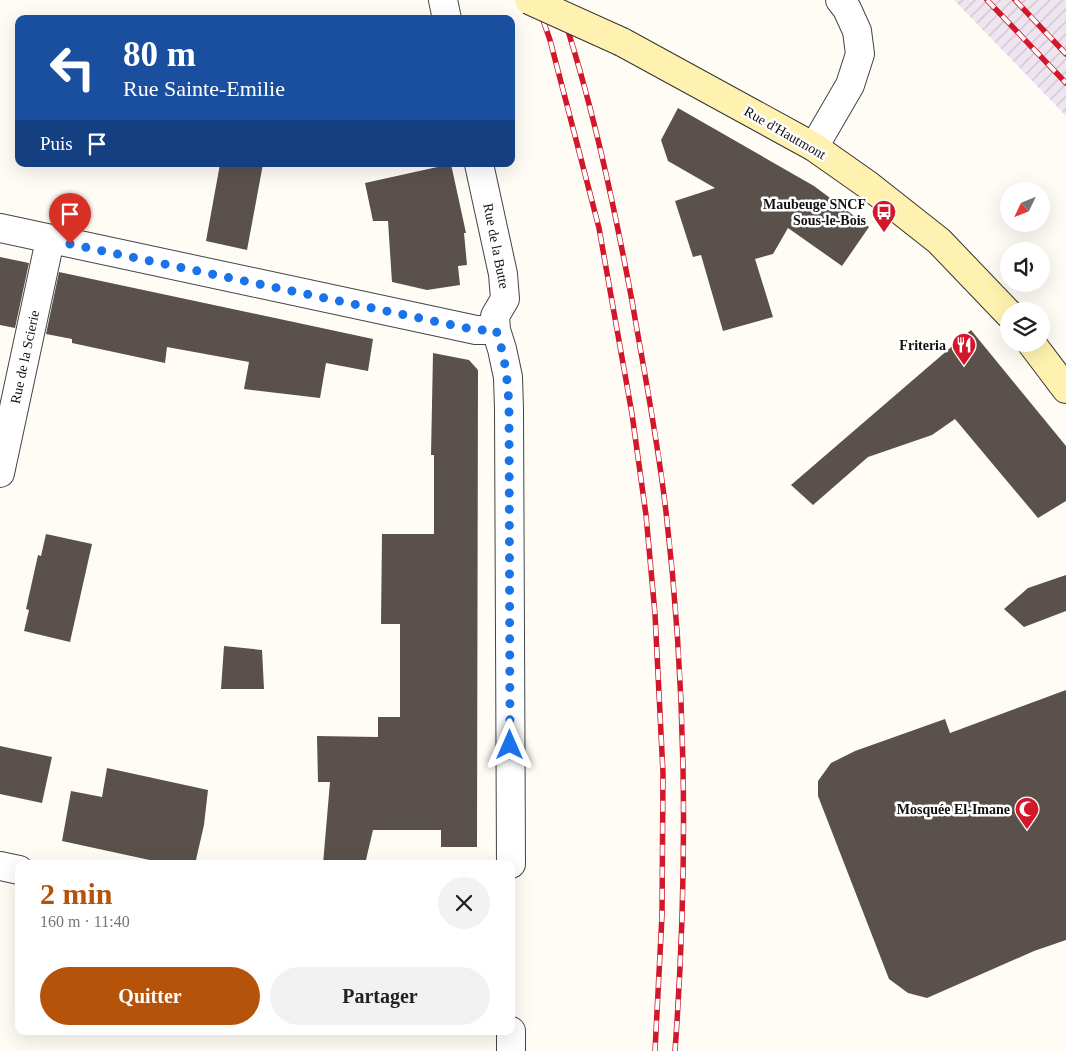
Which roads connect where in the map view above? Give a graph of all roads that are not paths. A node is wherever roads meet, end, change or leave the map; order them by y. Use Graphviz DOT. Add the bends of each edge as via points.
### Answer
graph roads {
  1 [pos="443,0"];
  2 [pos="529,0"];
  3 [pos="840,0"];
  4 [pos="446,15"];
  5 [pos="814,147"];
  6 [pos="480,167"];
  7 [pos="0,228"];
  8 [pos="50,240"];
  9 [pos="1000,305"];
  10 [pos="496,330"];
  11 [pos="1038,352"];
  12 [pos="1066,389"];
  13 [pos="0,473"];
  14 [pos="511,860"];
  15 [pos="0,866"];
  16 [pos="15,869"];
  17 [pos="511,1035"];
  18 [pos="511,1051"];
  1 -- 4 [label="street"];
  2 -- 5 [label="street, Rue d'Hautmont, bridge" via="622,42"];
  3 -- 5 [label="street" via="848,9 857,31 860,54 850,85"];
  5 -- 9 [label="street, Rue d'Hautmont" via="939,241"];
  6 -- 10 [label="street, Rue de la Butte" via="506,291 495,316"];
  7 -- 8 [label="street"];
  8 -- 10 [label="street" via="476,330"];
  8 -- 13 [label="street, Rue de la Scierie"];
  10 -- 14 [label="street, Rue de la Butte" via="508,377 509,409"];
  11 -- 12 [label="street"];
  15 -- 16 [label="street"];
  17 -- 18 [label="street"];
}
